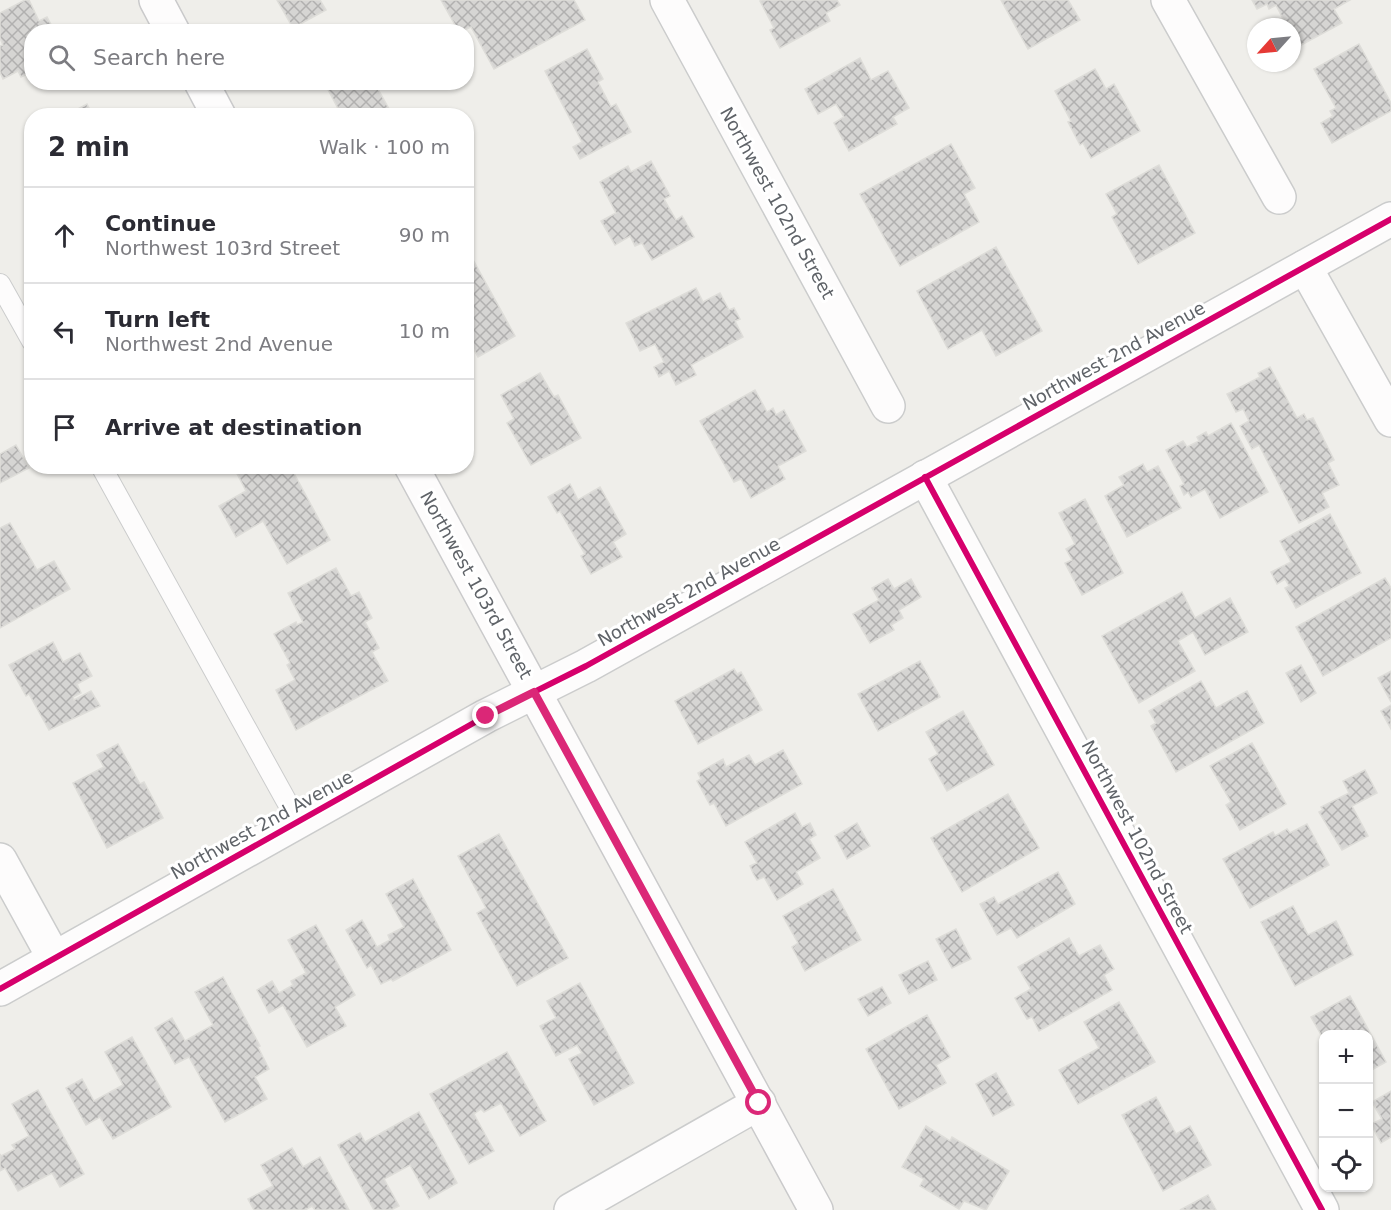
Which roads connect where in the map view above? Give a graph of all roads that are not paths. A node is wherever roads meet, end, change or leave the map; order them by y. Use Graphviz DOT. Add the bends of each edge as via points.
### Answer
graph roads {
  1 [pos="156,0"];
  2 [pos="667,0"];
  3 [pos="1168,0"];
  4 [pos="169,24"];
  5 [pos="205,90"];
  6 [pos="215,108"];
  7 [pos="1279,197"];
  8 [pos="1391,219"];
  9 [pos="1305,267"];
  10 [pos="0,284"];
  11 [pos="24,327"];
  12 [pos="888,406"];
  13 [pos="1391,420"];
  14 [pos="105,474"];
  15 [pos="415,474"];
  16 [pos="925,477"];
  17 [pos="534,692"];
  18 [pos="298,822"];
  19 [pos="0,860"];
  20 [pos="54,958"];
  21 [pos="0,989"];
  22 [pos="759,1103"];
  23 [pos="571,1210"];
  24 [pos="816,1210"];
  25 [pos="1322,1210"];
  1 -- 4 [label="street"];
  2 -- 12 [label="street, Northwest 102nd Street"];
  3 -- 7 [label="street"];
  5 -- 6 [label="street"];
  8 -- 9 [label="street, Northwest 2nd Avenue"];
  9 -- 13 [label="street"];
  9 -- 16 [label="street, Northwest 2nd Avenue"];
  10 -- 11 [label="lane"];
  14 -- 18 [label="lane"];
  15 -- 17 [label="street, Northwest 103rd Street"];
  16 -- 17 [label="street, Northwest 2nd Avenue"];
  16 -- 25 [label="street, Northwest 102nd Street"];
  17 -- 18 [label="street, Northwest 2nd Avenue"];
  17 -- 22 [label="street, Northwest 103rd Street"];
  18 -- 20 [label="street, Northwest 2nd Avenue"];
  19 -- 20 [label="street"];
  20 -- 21 [label="street, Northwest 2nd Avenue"];
  22 -- 23 [label="street"];
  22 -- 24 [label="street, Northwest 103rd Street"];
}
